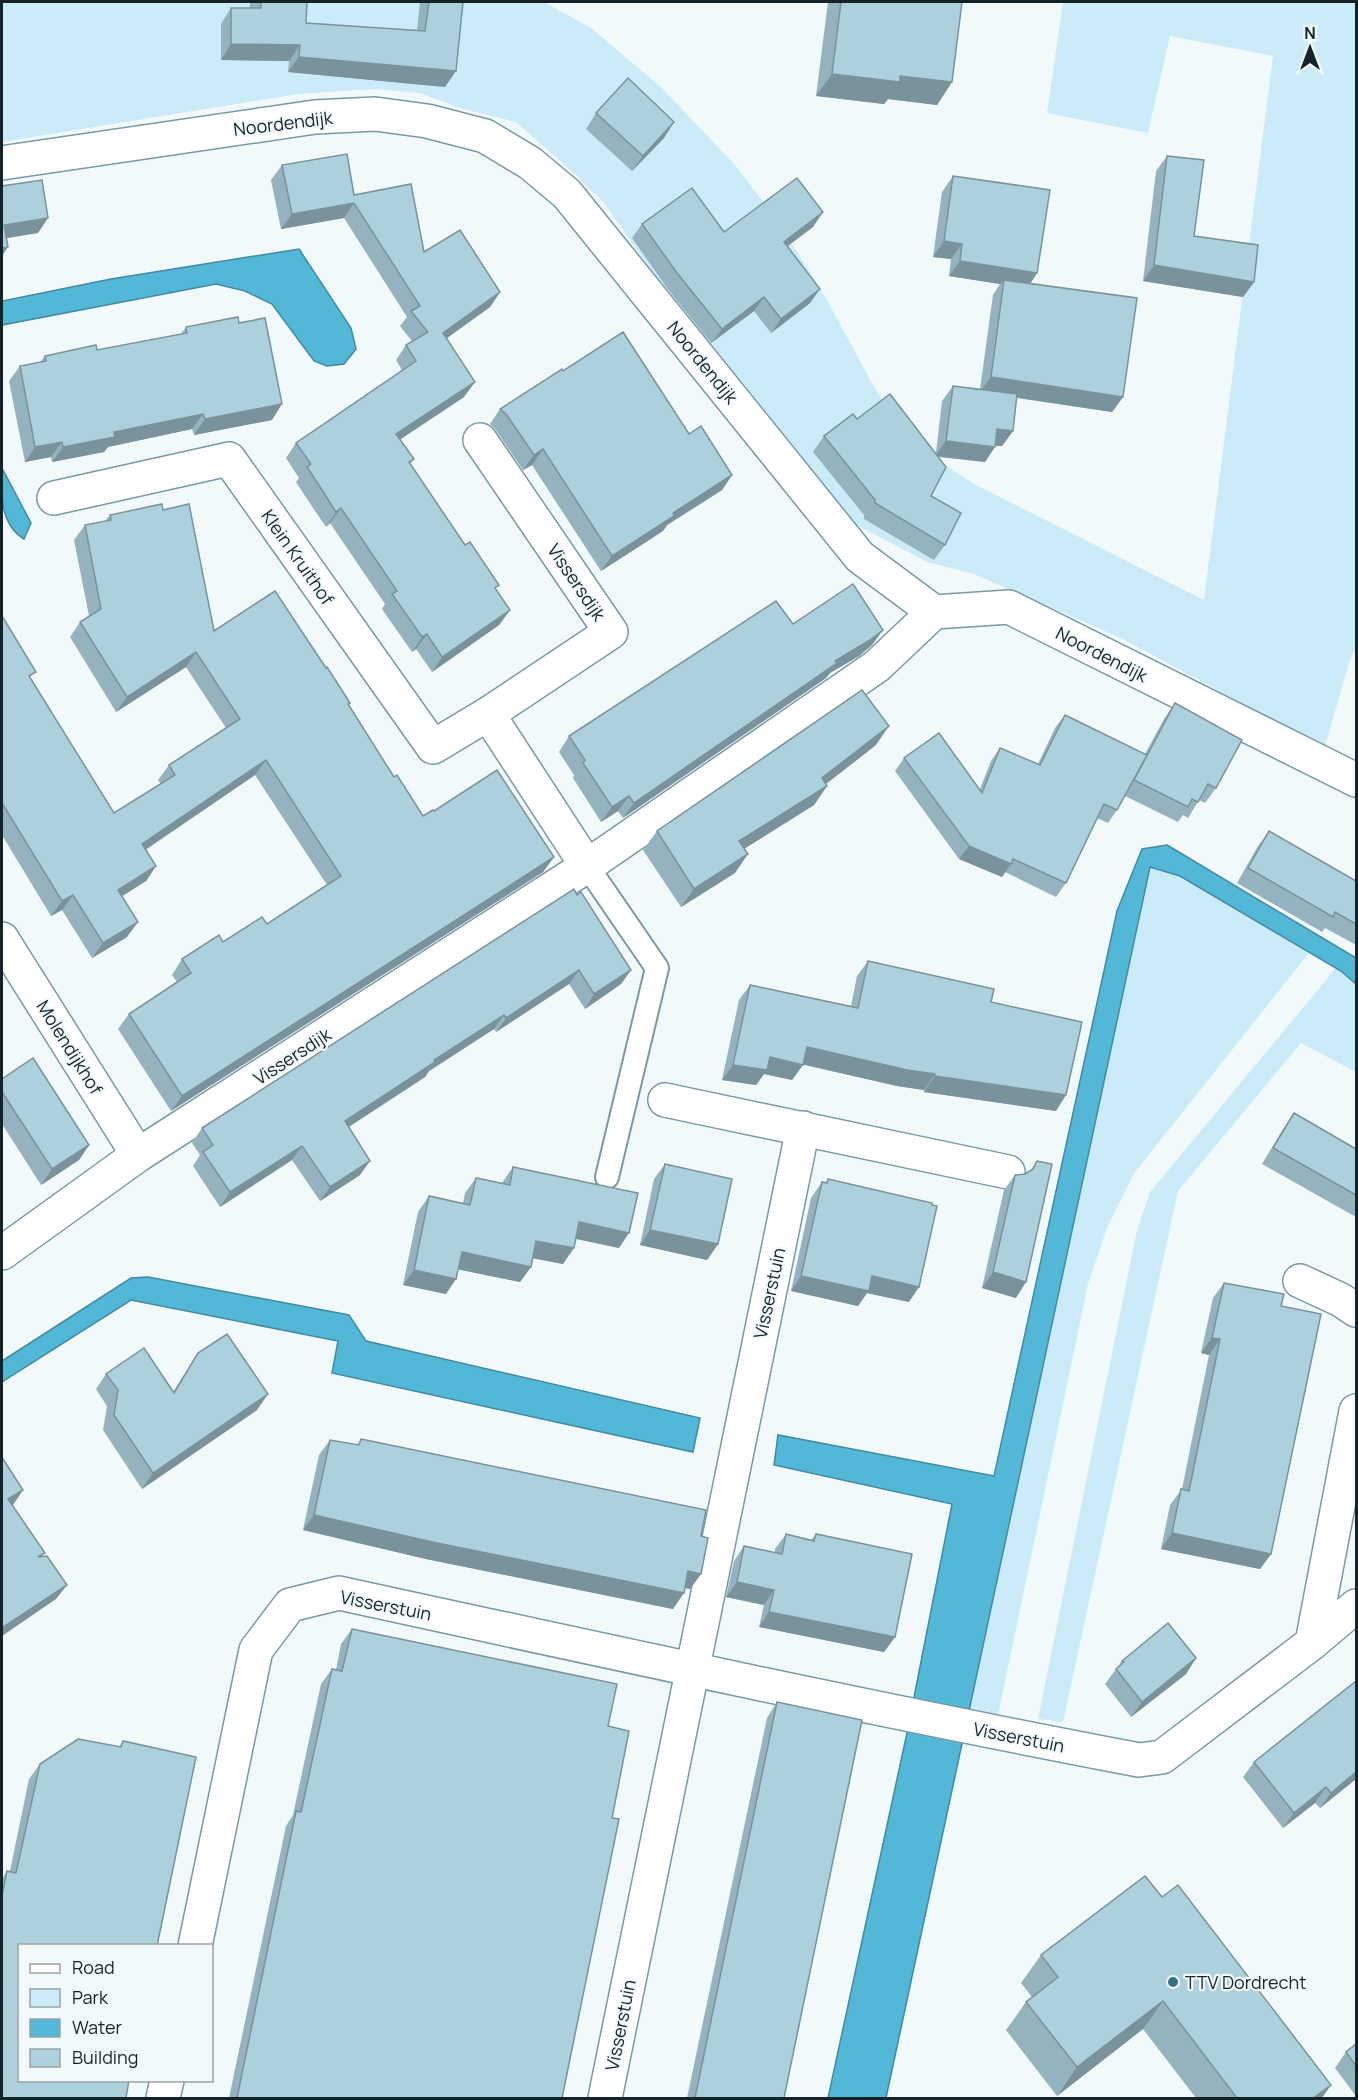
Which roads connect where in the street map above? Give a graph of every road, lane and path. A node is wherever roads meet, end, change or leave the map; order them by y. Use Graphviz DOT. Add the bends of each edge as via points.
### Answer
graph roads {
  1 [pos="2,163"];
  2 [pos="480,440"];
  3 [pos="54,498"];
  4 [pos="934,612"];
  5 [pos="488,714"];
  6 [pos="1356,780"];
  7 [pos="586,866"];
  8 [pos="2,939"];
  9 [pos="664,1100"];
  10 [pos="804,1128"];
  11 [pos="138,1155"];
  12 [pos="1008,1172"];
  13 [pos="607,1177"];
  14 [pos="2,1253"];
  15 [pos="1300,1281"];
  16 [pos="1356,1310"];
  17 [pos="1356,1411"];
  18 [pos="1356,1606"];
  19 [pos="1312,1643"];
  20 [pos="691,1670"];
  21 [pos="195,1944"];
  22 [pos="167,2082"];
  23 [pos="163,2098"];
  24 [pos="605,2098"];
  1 -- 4 [label="street, Noordendijk" via="325,117 375,114 427,121 485,136 530,164 567,194 860,557"];
  2 -- 5 [label="street, Vissersdijk" via="611,632"];
  3 -- 5 [label="street, Klein Kruithof" via="229,459 433,747"];
  4 -- 6 [label="street, Noordendijk" via="1010,607"];
  4 -- 7 [label="street, Vissersdijk" via="877,666"];
  5 -- 7 [label="street"];
  7 -- 11 [label="street, Vissersdijk"];
  7 -- 13 [label="lane" via="657,968"];
  8 -- 11 [label="street, Molendijkhof"];
  9 -- 10 [label="street"];
  10 -- 12 [label="street"];
  10 -- 20 [label="street, Visserstuin"];
  11 -- 14 [label="street, Vissersdijk"];
  15 -- 16 [label="street"];
  17 -- 19 [label="street"];
  18 -- 19 [label="street, Visserstuin"];
  19 -- 20 [label="street, Visserstuin" via="1162,1757 1139,1760"];
  20 -- 21 [label="street, Visserstuin" via="339,1593 290,1605 256,1650"];
  20 -- 24 [label="street, Visserstuin"];
  22 -- 23 [label="street"];
}
